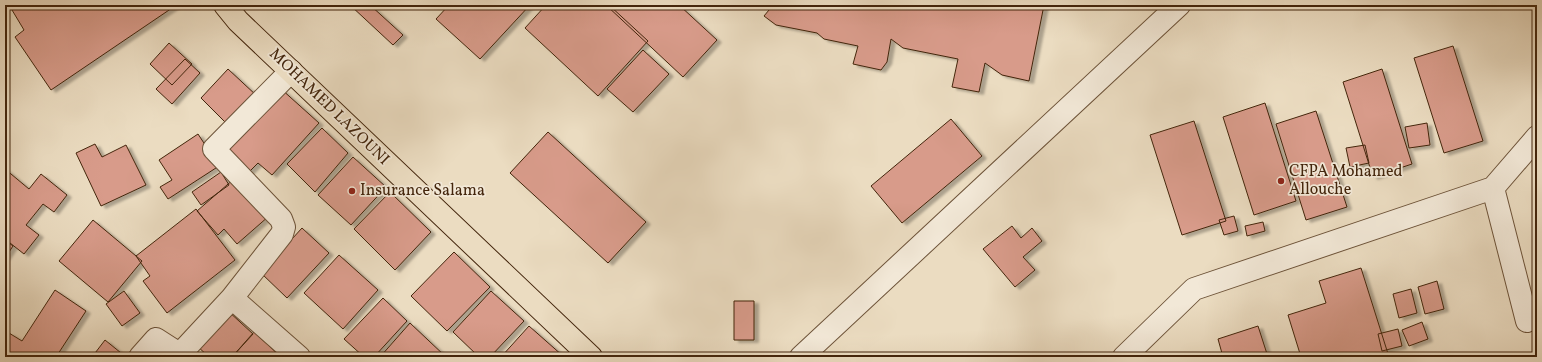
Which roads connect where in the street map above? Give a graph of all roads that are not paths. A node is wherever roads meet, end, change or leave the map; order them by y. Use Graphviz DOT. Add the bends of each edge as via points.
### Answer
graph roads {
  1 [pos="225,5"];
  2 [pos="1179,5"];
  3 [pos="291,71"];
  4 [pos="1537,137"];
  5 [pos="1493,188"];
  6 [pos="232,298"];
  7 [pos="1527,321"];
  8 [pos="182,356"];
  9 [pos="140,357"];
  10 [pos="299,357"];
  11 [pos="591,357"];
  12 [pos="801,357"];
  13 [pos="1124,357"];
  1 -- 3 [label="main road, MOHAMED LAZOUNI"];
  2 -- 12 [label="street"];
  3 -- 6 [label="street" via="214,149 281,219 284,227 282,234"];
  3 -- 11 [label="main road, MOHAMED LAZOUNI"];
  4 -- 5 [label="street"];
  5 -- 7 [label="street"];
  5 -- 13 [label="street" via="1194,289"];
  6 -- 8 [label="street"];
  6 -- 10 [label="street"];
  8 -- 9 [label="street" via="156,339"];
}
